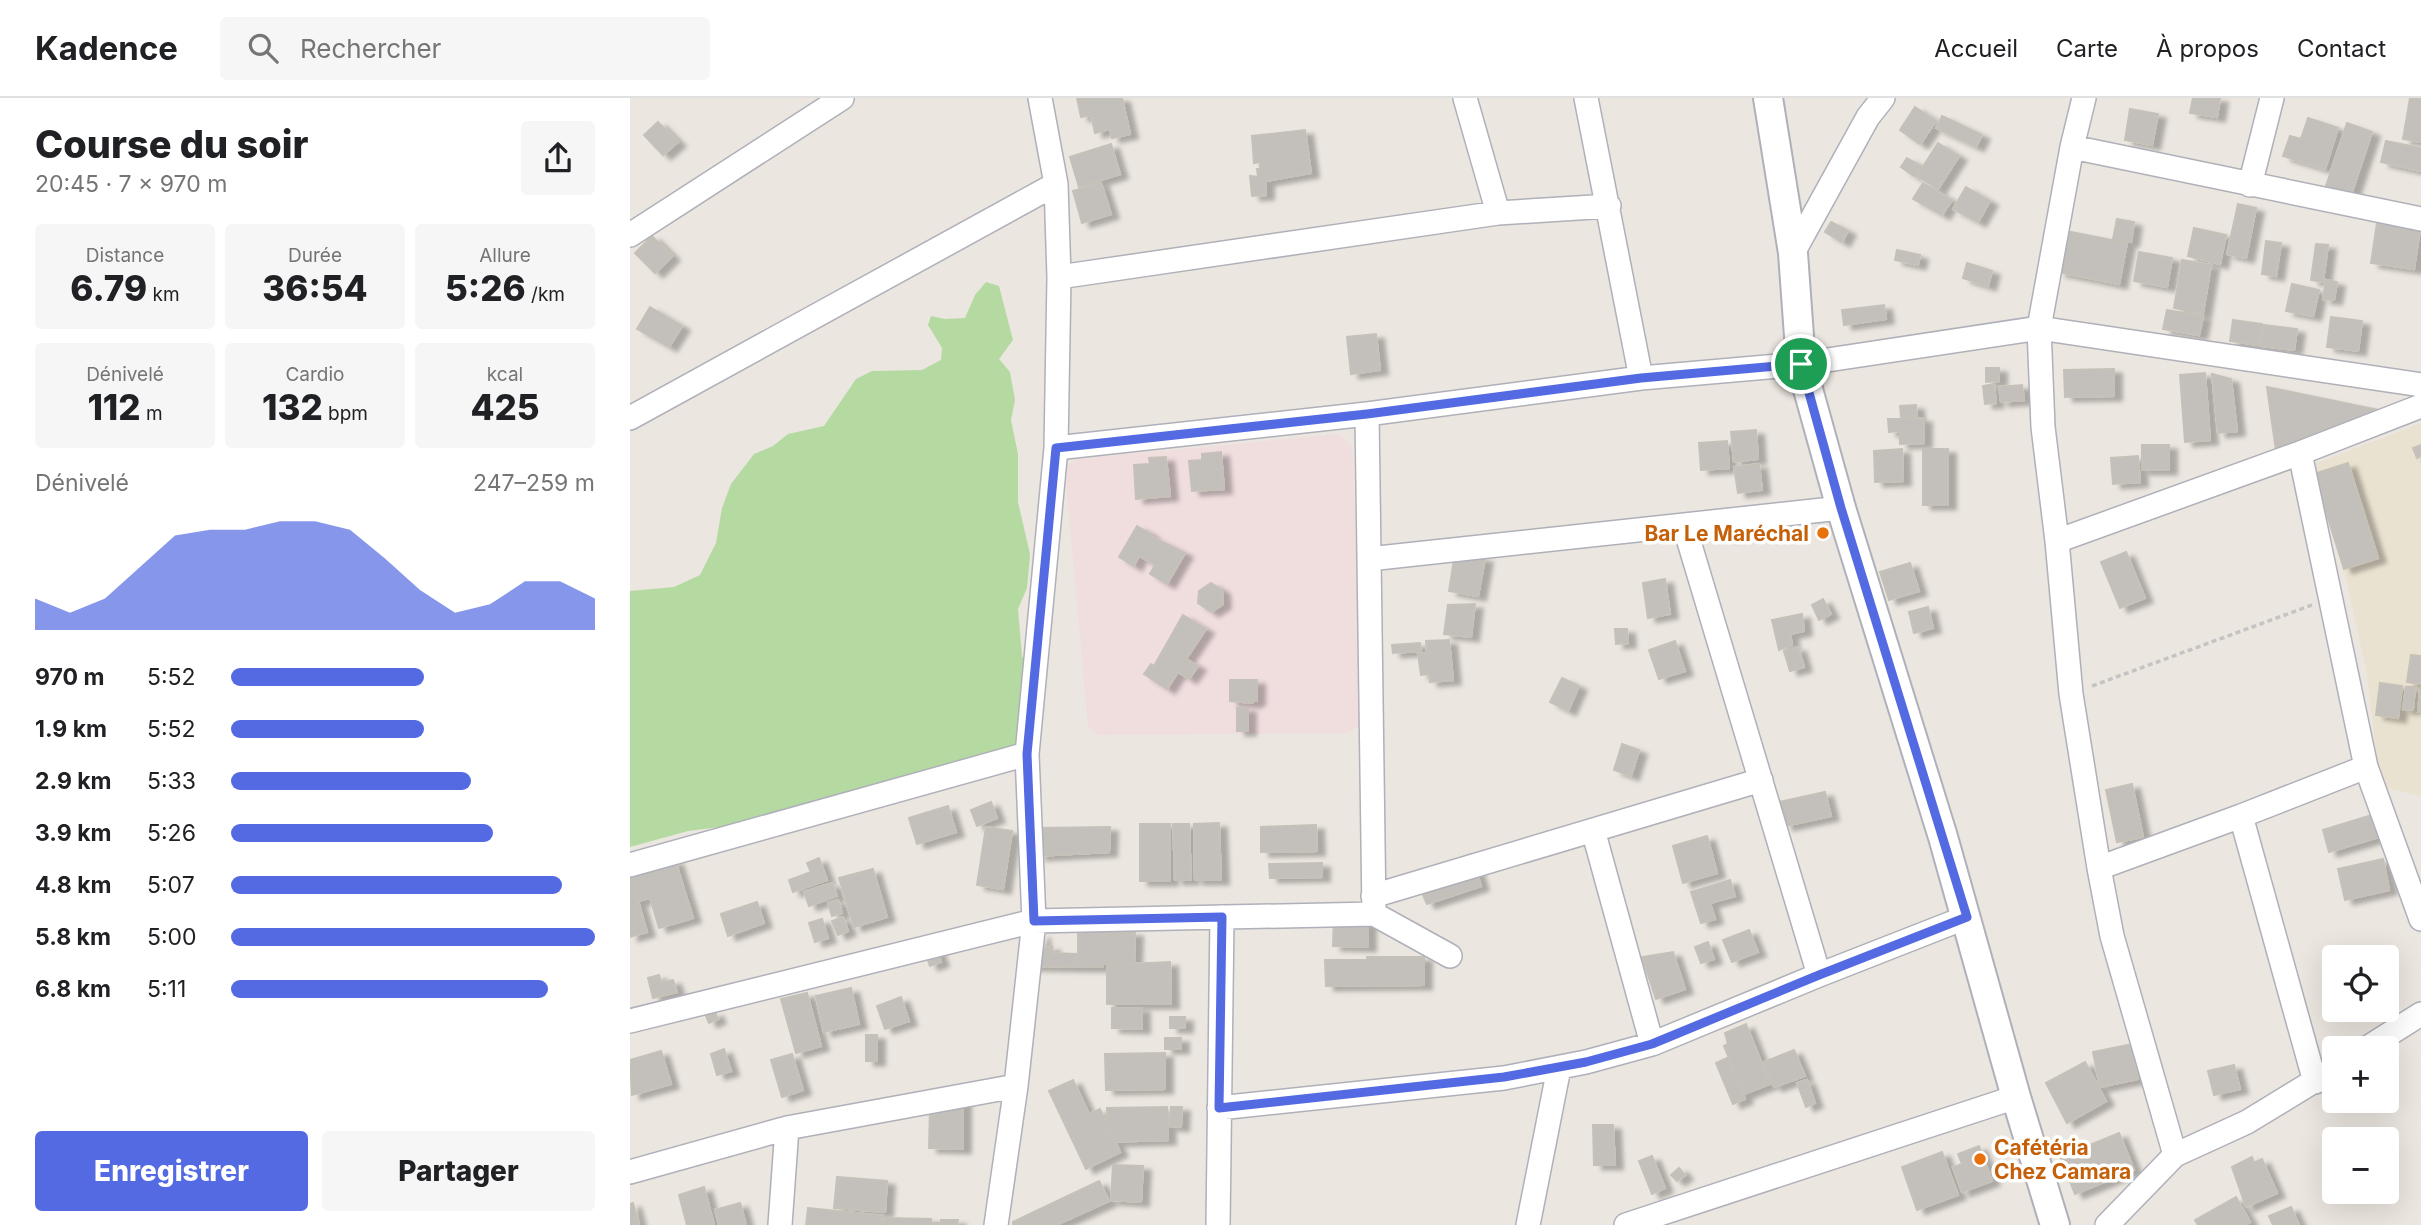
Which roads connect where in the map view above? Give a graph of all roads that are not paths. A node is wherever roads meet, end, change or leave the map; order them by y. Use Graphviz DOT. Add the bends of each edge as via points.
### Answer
graph roads {
  1 [pos="842,98"];
  2 [pos="1040,98"];
  3 [pos="1465,98"];
  4 [pos="1587,98"];
  5 [pos="1768,98"];
  6 [pos="1883,98"];
  7 [pos="2084,98"];
  8 [pos="2272,98"];
  9 [pos="2072,147"];
  10 [pos="1056,184"];
  11 [pos="2250,185"];
  12 [pos="1609,206"];
  13 [pos="1498,213"];
  14 [pos="2421,219"];
  15 [pos="630,235"];
  16 [pos="1793,253"];
  17 [pos="1059,277"];
  18 [pos="2039,328"];
  19 [pos="1801,364"];
  20 [pos="1641,378"];
  21 [pos="2421,385"];
  22 [pos="2421,406"];
  23 [pos="1367,414"];
  24 [pos="630,418"];
  25 [pos="1056,448"];
  26 [pos="2300,453"];
  27 [pos="1841,508"];
  28 [pos="1684,525"];
  29 [pos="2057,541"];
  30 [pos="1369,559"];
  31 [pos="1027,754"];
  32 [pos="2366,767"];
  33 [pos="1761,780"];
  34 [pos="2241,816"];
  35 [pos="1592,830"];
  36 [pos="630,865"];
  37 [pos="2099,868"];
  38 [pos="1374,905"];
  39 [pos="1222,917"];
  40 [pos="1967,917"];
  41 [pos="2421,919"];
  42 [pos="1034,921"];
  43 [pos="1450,956"];
  44 [pos="1819,975"];
  45 [pos="2421,1014"];
  46 [pos="630,1021"];
  47 [pos="2386,1036"];
  48 [pos="1652,1044"];
  49 [pos="1559,1068"];
  50 [pos="2322,1077"];
  51 [pos="2315,1082"];
  52 [pos="1016,1086"];
  53 [pos="2016,1097"];
  54 [pos="1219,1108"];
  55 [pos="788,1128"];
  56 [pos="2175,1155"];
  57 [pos="630,1172"];
  58 [pos="780,1225"];
  59 [pos="996,1225"];
  60 [pos="1218,1225"];
  61 [pos="1528,1225"];
  62 [pos="1626,1225"];
  63 [pos="2055,1225"];
  64 [pos="2107,1225"];
  1 -- 15 [label="street"];
  2 -- 10 [label="street"];
  3 -- 13 [label="street"];
  4 -- 12 [label="street"];
  5 -- 16 [label="street"];
  6 -- 16 [label="street"];
  7 -- 9 [label="street"];
  8 -- 11 [label="street"];
  9 -- 11 [label="street"];
  9 -- 18 [label="street"];
  10 -- 17 [label="street"];
  10 -- 24 [label="street"];
  11 -- 14 [label="street"];
  12 -- 13 [label="street"];
  12 -- 20 [label="street"];
  13 -- 17 [label="street"];
  16 -- 19 [label="street"];
  17 -- 25 [label="street"];
  18 -- 19 [label="street"];
  18 -- 21 [label="street"];
  18 -- 29 [label="street" via="2043,427"];
  19 -- 20 [label="street"];
  19 -- 27 [label="street"];
  20 -- 23 [label="street"];
  22 -- 26 [label="street"];
  23 -- 25 [label="street"];
  23 -- 30 [label="street"];
  25 -- 31 [label="street"];
  26 -- 29 [label="street"];
  26 -- 32 [label="street"];
  27 -- 28 [label="street"];
  27 -- 40 [label="street"];
  28 -- 30 [label="street"];
  28 -- 33 [label="street"];
  29 -- 37 [label="street" via="2071,694"];
  30 -- 38 [label="street"];
  31 -- 36 [label="street"];
  31 -- 42 [label="street"];
  32 -- 34 [label="street"];
  32 -- 41 [label="street"];
  33 -- 35 [label="street"];
  33 -- 44 [label="street"];
  34 -- 37 [label="street"];
  34 -- 51 [label="street"];
  35 -- 38 [label="street"];
  35 -- 48 [label="street"];
  37 -- 56 [label="street" via="2112,936"];
  38 -- 39 [label="street"];
  38 -- 43 [label="street"];
  39 -- 42 [label="street"];
  39 -- 54 [label="street"];
  40 -- 44 [label="street"];
  40 -- 53 [label="street"];
  42 -- 46 [label="street"];
  42 -- 52 [label="street"];
  44 -- 48 [label="street"];
  45 -- 47 [label="street"];
  48 -- 49 [label="street"];
  49 -- 54 [label="street"];
  49 -- 61 [label="street"];
  50 -- 51 [label="street"];
  51 -- 56 [label="street" via="2247,1122"];
  52 -- 55 [label="street"];
  52 -- 59 [label="street"];
  53 -- 62 [label="street"];
  53 -- 63 [label="street"];
  54 -- 60 [label="street"];
  55 -- 57 [label="street"];
  55 -- 58 [label="street"];
  56 -- 64 [label="street"];
}
